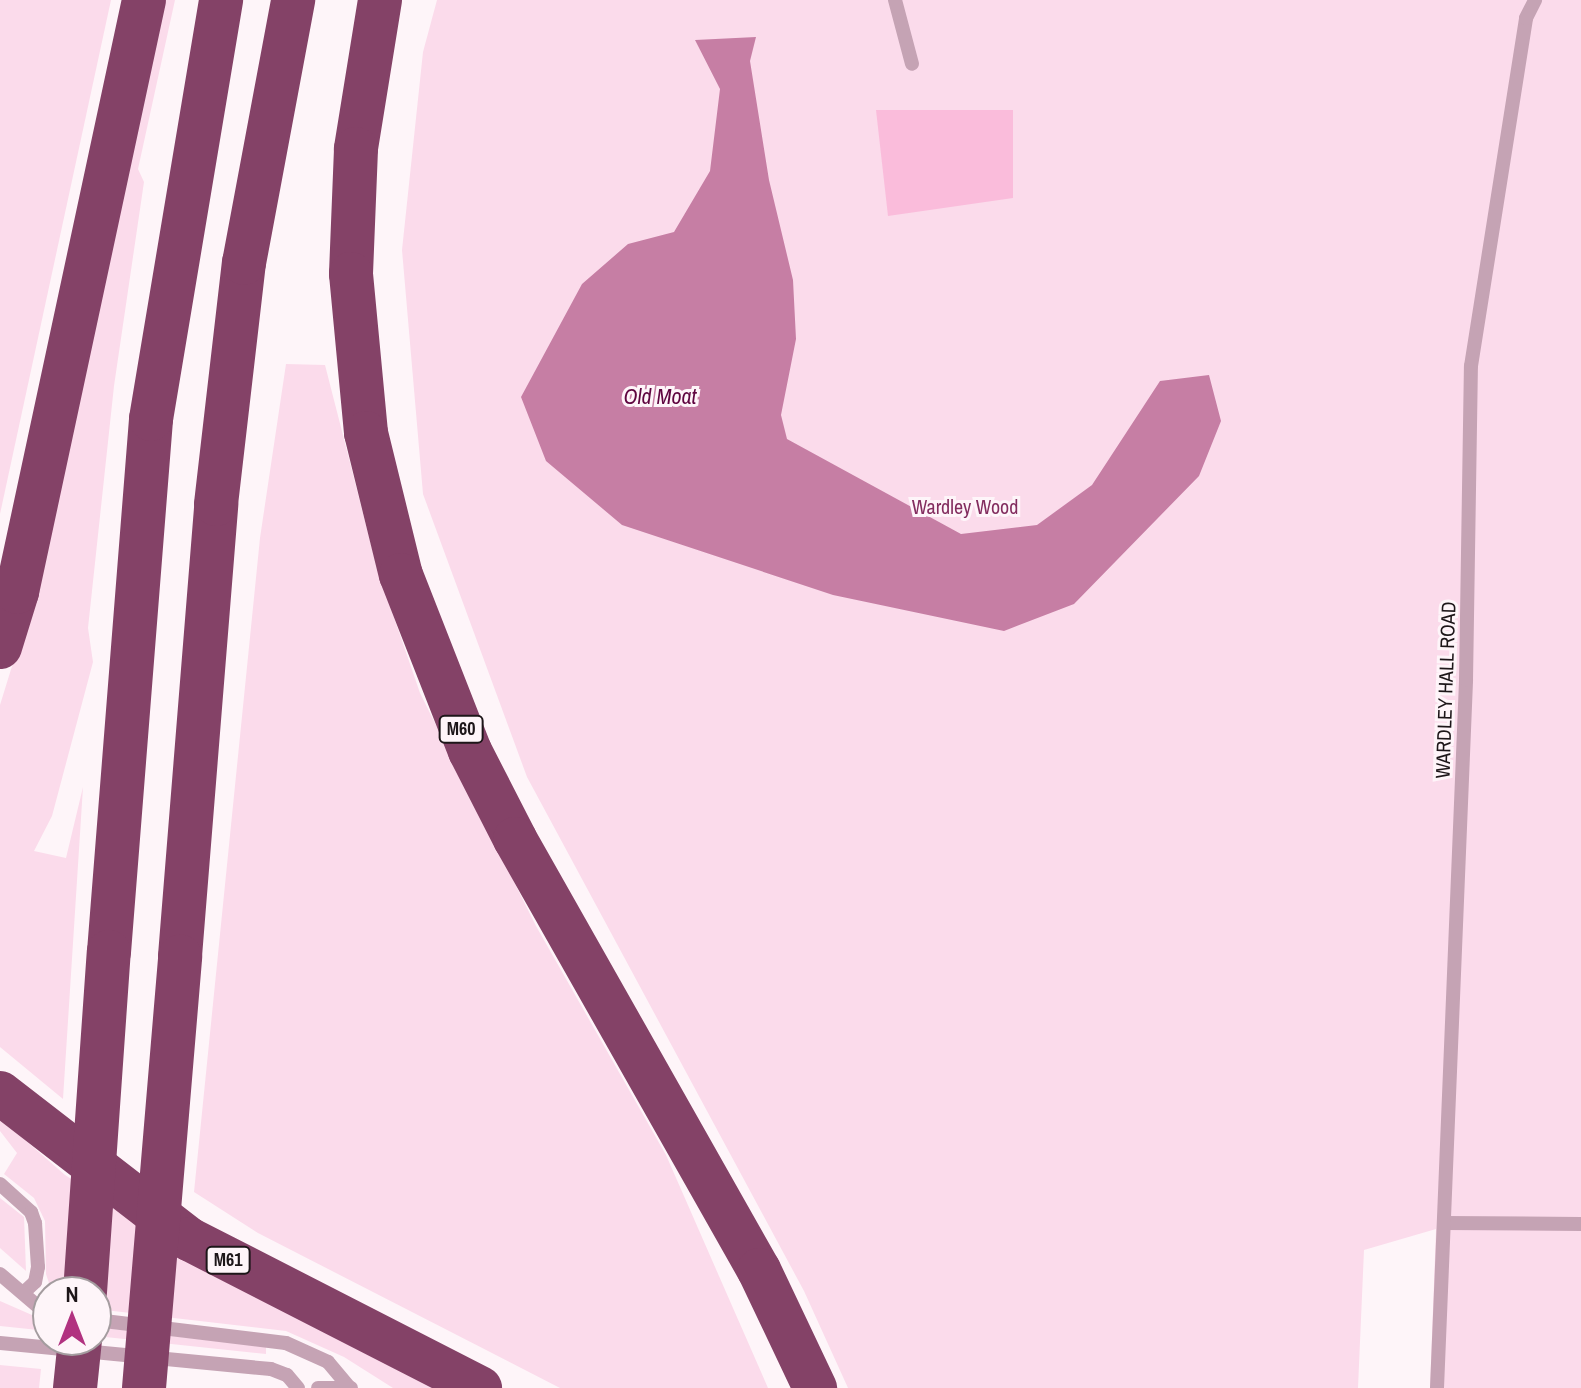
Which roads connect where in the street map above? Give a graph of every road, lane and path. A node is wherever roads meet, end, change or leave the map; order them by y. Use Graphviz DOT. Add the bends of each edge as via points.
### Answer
graph roads {
  1 [pos="144,0"];
  2 [pos="221,0"];
  3 [pos="293,0"];
  4 [pos="380,0"];
  5 [pos="895,0"];
  6 [pos="1535,0"];
  7 [pos="912,64"];
  8 [pos="0,647"];
  9 [pos="0,1093"];
  10 [pos="0,1184"];
  11 [pos="1444,1223"];
  12 [pos="1581,1224"];
  13 [pos="0,1274"];
  14 [pos="86,1276"];
  15 [pos="23,1293"];
  16 [pos="32,1301"];
  17 [pos="112,1322"];
  18 [pos="0,1343"];
  19 [pos="78,1356"];
  20 [pos="75,1388"];
  21 [pos="144,1388"];
  22 [pos="298,1388"];
  23 [pos="318,1388"];
  24 [pos="350,1388"];
  25 [pos="480,1388"];
  26 [pos="815,1388"];
  27 [pos="1437,1388"];
  1 -- 8 [label="highway" via="17,592"];
  2 -- 14 [label="highway, bridge" via="151,419"];
  3 -- 21 [label="highway, bridge" via="237,323 216,504"];
  4 -- 26 [label="highway, M60" via="356,149 351,274 366,433 401,575 476,763 579,958 759,1270"];
  5 -- 7 [label="lane"];
  6 -- 11 [label="lane, WARDLEY HALL ROAD" via="1526,18 1471,366 1466,680"];
  9 -- 25 [label="highway, M61" via="189,1239"];
  10 -- 15 [label="lane" via="31,1212 35,1223 38,1267 35,1282"];
  11 -- 12 [label="lane"];
  11 -- 27 [label="lane, WARDLEY HALL ROAD"];
  13 -- 15 [label="lane"];
  15 -- 16 [label="lane"];
  17 -- 24 [label="lane" via="286,1343 328,1362"];
  18 -- 22 [label="lane" via="271,1369 287,1375"];
  19 -- 20 [label="highway, bridge"];
  23 -- 24 [label="lane"];
}
